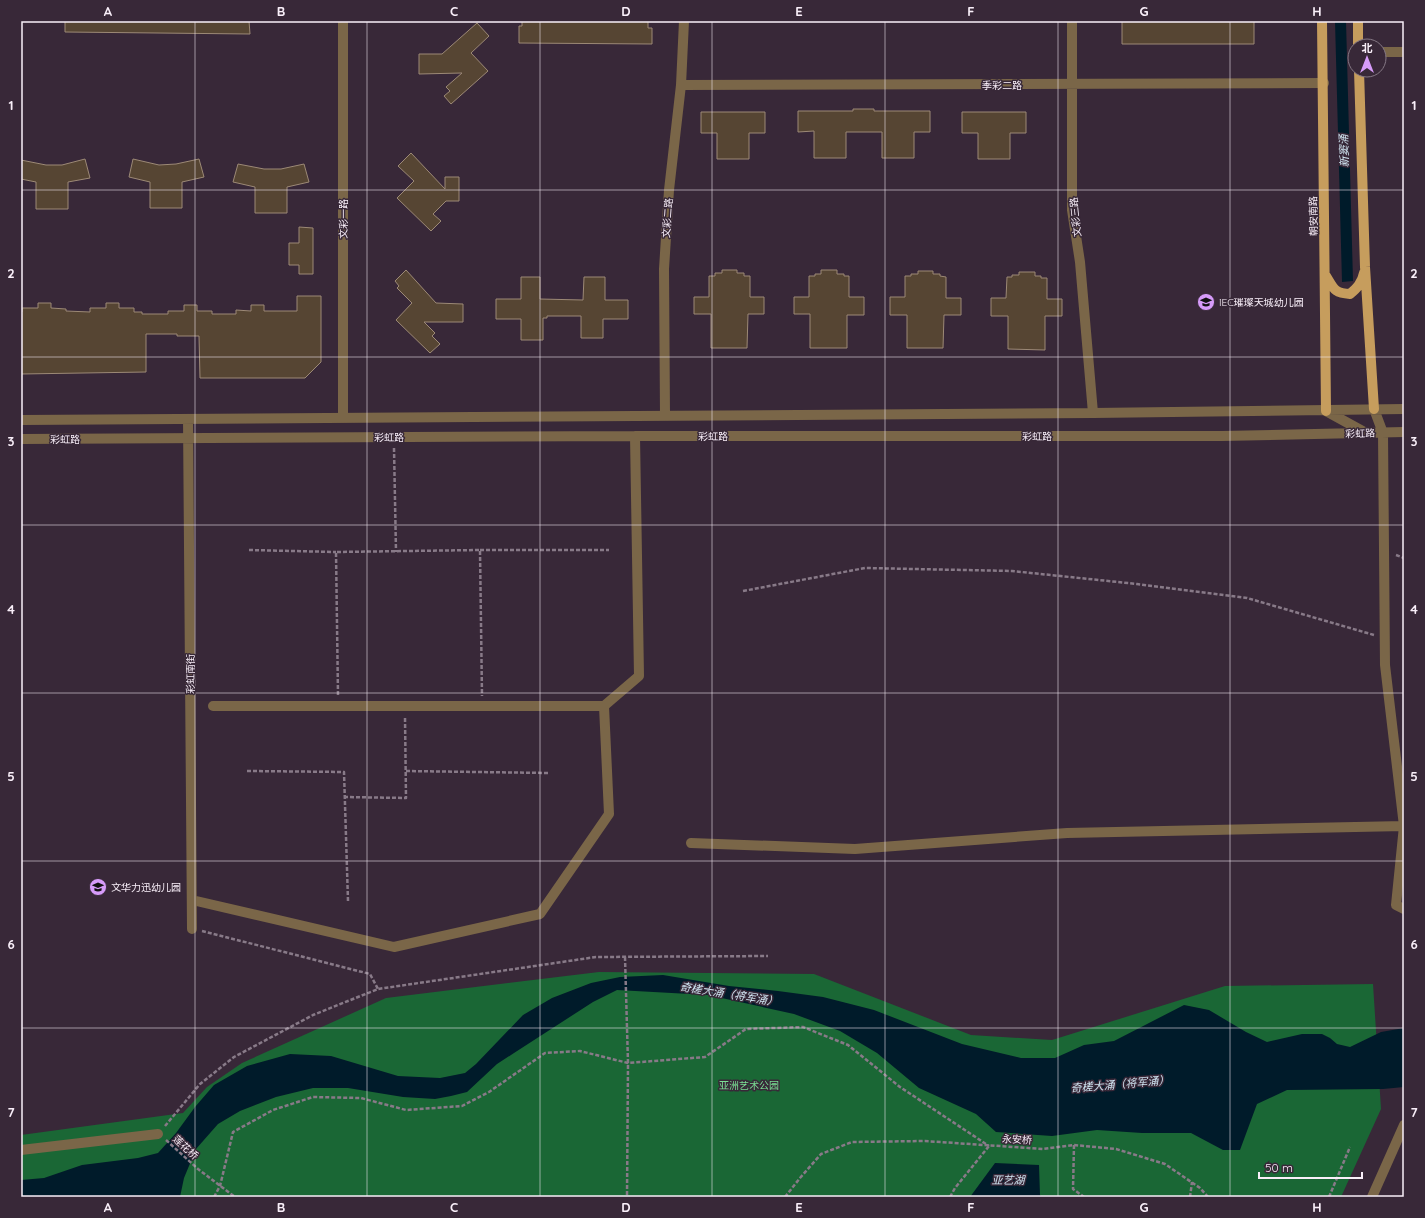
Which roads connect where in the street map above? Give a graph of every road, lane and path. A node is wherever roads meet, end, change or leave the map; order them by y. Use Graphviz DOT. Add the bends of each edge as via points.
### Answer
graph roads {
  1 [pos="343,21"];
  2 [pos="684,21"];
  3 [pos="1072,21"];
  4 [pos="1322,21"];
  5 [pos="1358,21"];
  6 [pos="1358,38"];
  7 [pos="1387,52"];
  8 [pos="1404,52"];
  9 [pos="1359,78"];
  10 [pos="1324,83"];
  11 [pos="681,85"];
  12 [pos="1073,85"];
  13 [pos="1365,267"];
  14 [pos="1325,274"];
  15 [pos="1374,409"];
  16 [pos="1404,409"];
  17 [pos="1326,411"];
  18 [pos="1093,413"];
  19 [pos="665,416"];
  20 [pos="343,418"];
  21 [pos="188,419"];
  22 [pos="21,420"];
  23 [pos="1383,432"];
  24 [pos="1404,432"];
  25 [pos="1366,433"];
  26 [pos="635,436"];
  27 [pos="394,437"];
  28 [pos="188,438"];
  29 [pos="21,439"];
  30 [pos="248,550"];
  31 [pos="480,550"];
  32 [pos="609,550"];
  33 [pos="336,552"];
  34 [pos="396,552"];
  35 [pos="743,591"];
  36 [pos="1385,638"];
  37 [pos="213,706"];
  38 [pos="338,706"];
  39 [pos="405,706"];
  40 [pos="482,706"];
  41 [pos="604,706"];
  42 [pos="247,771"];
  43 [pos="406,771"];
  44 [pos="550,773"];
  45 [pos="344,797"];
  46 [pos="1404,826"];
  47 [pos="691,843"];
  48 [pos="192,900"];
  49 [pos="348,901"];
  50 [pos="1404,909"];
  51 [pos="192,929"];
  52 [pos="768,956"];
  53 [pos="625,957"];
  54 [pos="378,989"];
  55 [pos="628,1063"];
  56 [pos="1404,1125"];
  57 [pos="160,1135"];
  58 [pos="989,1146"];
  59 [pos="1074,1146"];
  60 [pos="1350,1147"];
  61 [pos="21,1150"];
  62 [pos="1192,1182"];
  63 [pos="220,1186"];
  64 [pos="214,1197"];
  65 [pos="235,1197"];
  66 [pos="627,1197"];
  67 [pos="785,1197"];
  68 [pos="950,1197"];
  69 [pos="1084,1197"];
  70 [pos="1190,1197"];
  71 [pos="1208,1197"];
  72 [pos="1329,1197"];
  73 [pos="1372,1197"];
  1 -- 20 [label="street, 文彩一路"];
  2 -- 11 [label="street, 文彩二路"];
  3 -- 12 [label="street, 文彩三路"];
  4 -- 10 [label="main road, 朝安南路"];
  5 -- 6 [label="main road"];
  7 -- 8 [label="street"];
  9 -- 13 [label="main road"];
  10 -- 12 [label="street, 季彩二路"];
  10 -- 14 [label="main road, 朝安南路"];
  11 -- 12 [label="street, 季彩二路"];
  11 -- 19 [label="street, 文彩二路" via="669,190 664,269"];
  12 -- 18 [label="street, 文彩三路" via="1072,210 1080,262"];
  13 -- 14 [label="main road" via="1363,279 1350,294 1340,293"];
  13 -- 15 [label="main road"];
  14 -- 17 [label="main road, 朝安南路"];
  15 -- 16 [label="street, 彩虹路"];
  15 -- 17 [label="street, 彩虹路"];
  15 -- 23 [label="street"];
  17 -- 18 [label="street, 彩虹路"];
  17 -- 25 [label="street"];
  18 -- 19 [label="street, 彩虹路"];
  19 -- 20 [label="street, 彩虹路"];
  20 -- 21 [label="street, 彩虹路"];
  21 -- 22 [label="street, 彩虹路"];
  21 -- 28 [label="street, 彩虹南街"];
  23 -- 24 [label="street, 彩虹路"];
  23 -- 25 [label="street, 彩虹路"];
  23 -- 36 [label="street"];
  25 -- 26 [label="street, 彩虹路" via="1222,436"];
  26 -- 27 [label="street, 彩虹路"];
  26 -- 41 [label="street" via="639,676"];
  27 -- 28 [label="street, 彩虹路"];
  27 -- 34 [label="path"];
  28 -- 29 [label="street, 彩虹路"];
  28 -- 48 [label="street, 彩虹南街"];
  30 -- 33 [label="path"];
  31 -- 32 [label="path"];
  31 -- 34 [label="path"];
  31 -- 40 [label="path"];
  33 -- 34 [label="path"];
  33 -- 38 [label="path"];
  35 -- 36 [label="path" via="865,568 1012,571 1247,598"];
  36 -- 46 [label="street"];
  37 -- 38 [label="street"];
  38 -- 39 [label="street"];
  39 -- 40 [label="street"];
  39 -- 43 [label="path"];
  40 -- 41 [label="street"];
  41 -- 48 [label="street" via="609,814 540,914 394,947"];
  42 -- 45 [label="path" via="344,772"];
  43 -- 44 [label="path"];
  43 -- 45 [label="path" via="406,798"];
  45 -- 49 [label="path"];
  46 -- 47 [label="street" via="1067,833 854,849"];
  46 -- 50 [label="street" via="1396,905"];
  48 -- 51 [label="street, 彩虹南街"];
  51 -- 54 [label="path" via="370,974"];
  52 -- 53 [label="path"];
  53 -- 54 [label="path" via="596,957"];
  53 -- 55 [label="path"];
  54 -- 57 [label="path" via="313,1015 234,1057 200,1084"];
  55 -- 58 [label="path" via="705,1057 746,1029 803,1027 848,1045 900,1087"];
  55 -- 63 [label="path" via="580,1051 545,1053 489,1092 462,1106 406,1110 361,1098 313,1097 274,1110 233,1132"];
  55 -- 66 [label="path"];
  56 -- 73 [label="street"];
  57 -- 61 [label="street"];
  57 -- 63 [label="path, 莲花桥"];
  58 -- 59 [label="path, 永安桥" via="1043,1149"];
  58 -- 67 [label="path, 永安桥" via="925,1141 852,1142 821,1154"];
  58 -- 68 [label="path"];
  59 -- 62 [label="path, 永安桥" via="1116,1149 1166,1164"];
  59 -- 69 [label="path" via="1074,1189"];
  60 -- 72 [label="path"];
  62 -- 70 [label="path"];
  62 -- 71 [label="path, 永安桥"];
  63 -- 64 [label="path"];
  63 -- 65 [label="path, 莲花桥"];
}
